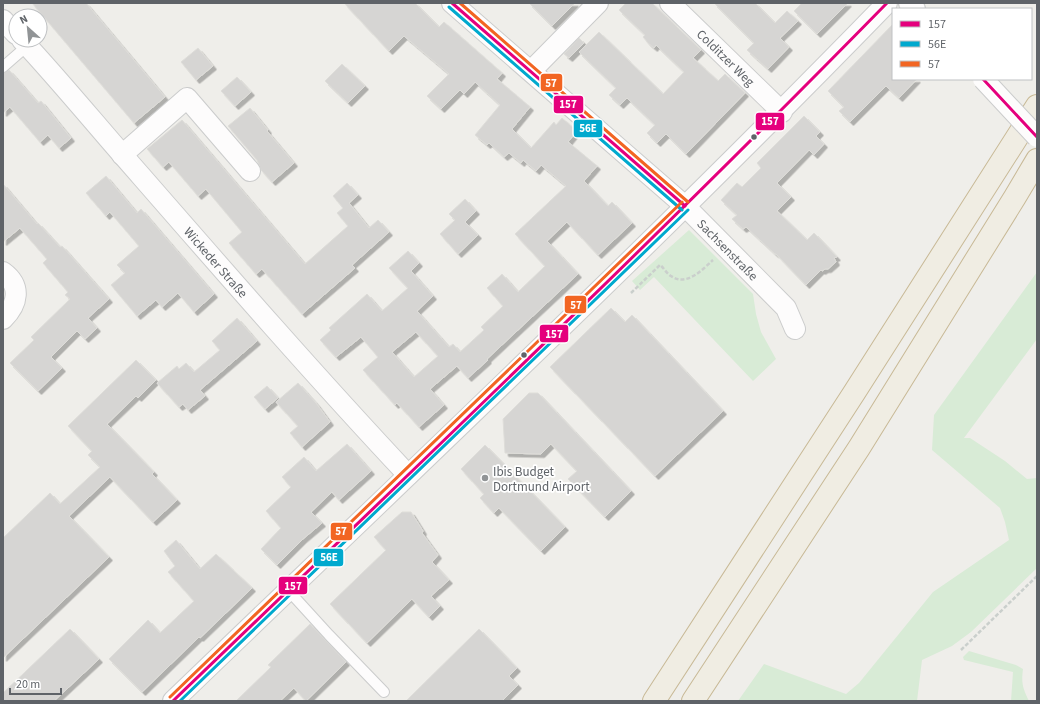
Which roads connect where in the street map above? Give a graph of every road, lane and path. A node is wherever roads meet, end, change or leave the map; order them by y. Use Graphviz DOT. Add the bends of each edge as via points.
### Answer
graph roads {
  1 [pos="452,3"];
  2 [pos="598,3"];
  3 [pos="670,3"];
  4 [pos="887,3"];
  5 [pos="16,48"];
  6 [pos="29,48"];
  7 [pos="3,67"];
  8 [pos="531,71"];
  9 [pos="984,80"];
  10 [pos="1037,106"];
  11 [pos="782,112"];
  12 [pos="1037,137"];
  13 [pos="122,155"];
  14 [pos="1037,160"];
  15 [pos="250,171"];
  16 [pos="685,206"];
  17 [pos="726,246"];
  18 [pos="3,272"];
  19 [pos="631,292"];
  20 [pos="3,319"];
  21 [pos="795,330"];
  22 [pos="408,475"];
  23 [pos="1037,576"];
  24 [pos="288,590"];
  25 [pos="961,650"];
  26 [pos="384,692"];
  27 [pos="173,701"];
  28 [pos="654,701"];
  29 [pos="692,701"];
  1 -- 8 [label="street, Sachsenstraße"];
  2 -- 8 [label="street"];
  3 -- 11 [label="street, Colditzer Weg"];
  4 -- 11 [label="street"];
  5 -- 7 [label="lane"];
  6 -- 13 [label="street, Wickeder Straße"];
  8 -- 16 [label="street, Sachsenstraße"];
  9 -- 12 [label="street, bridge"];
  10 -- 28 [label="highway"];
  11 -- 16 [label="street"];
  13 -- 15 [label="street" via="187,98"];
  13 -- 22 [label="street, Wickeder Straße"];
  14 -- 29 [label="highway" via="859,448"];
  16 -- 17 [label="street, Sachsenstraße"];
  16 -- 22 [label="street"];
  17 -- 19 [label="path" via="698,274 679,279 672,277 660,265"];
  17 -- 21 [label="street, Sachsenstraße" via="786,308"];
  18 -- 20 [label="street" via="14,284 16,293 14,303"];
  22 -- 24 [label="street"];
  23 -- 25 [label="path"];
  24 -- 26 [label="lane"];
  24 -- 27 [label="street"];
}
